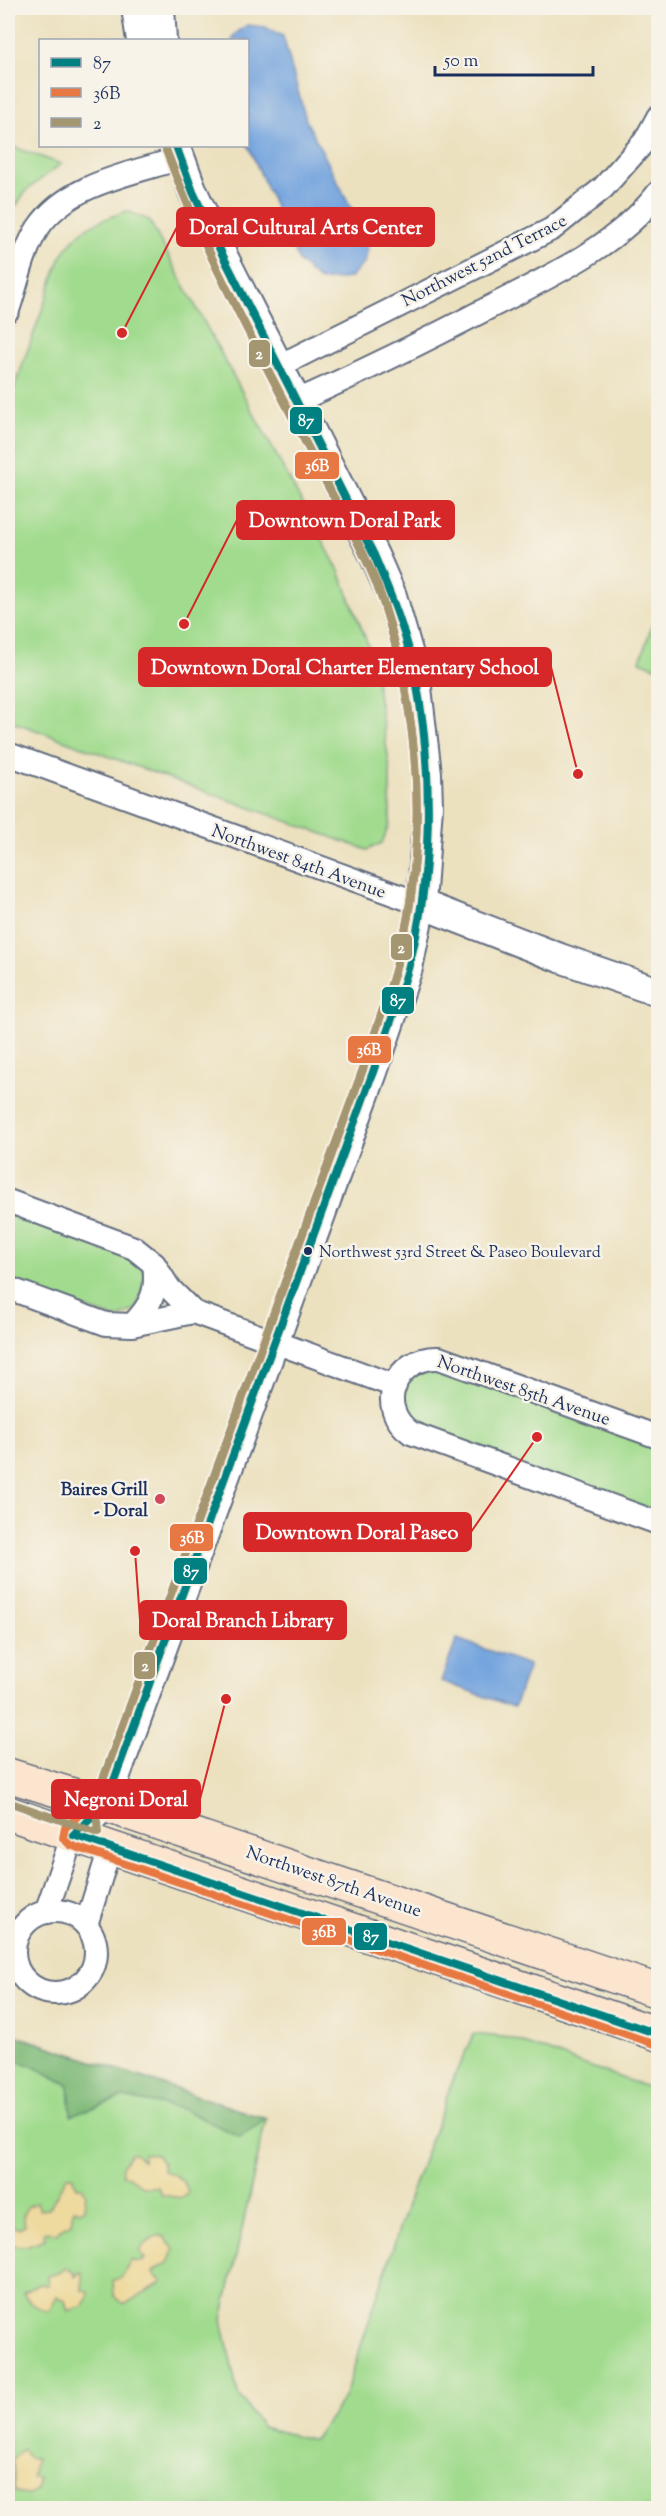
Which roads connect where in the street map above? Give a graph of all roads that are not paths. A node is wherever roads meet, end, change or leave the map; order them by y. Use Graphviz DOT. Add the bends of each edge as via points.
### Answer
graph roads {
  1 [pos="136,8"];
  2 [pos="160,8"];
  3 [pos="141,39"];
  4 [pos="162,39"];
  5 [pos="658,117"];
  6 [pos="178,152"];
  7 [pos="658,193"];
  8 [pos="8,310"];
  9 [pos="279,366"];
  10 [pos="297,401"];
  11 [pos="8,754"];
  12 [pos="421,904"];
  13 [pos="658,992"];
  14 [pos="8,1201"];
  15 [pos="154,1264"];
  16 [pos="8,1288"];
  17 [pos="193,1312"];
  18 [pos="132,1325"];
  19 [pos="274,1341"];
  20 [pos="394,1386"];
  21 [pos="658,1437"];
  22 [pos="658,1523"];
  23 [pos="8,1775"];
  24 [pos="105,1805"];
  25 [pos="8,1813"];
  26 [pos="73,1835"];
  27 [pos="110,1848"];
  28 [pos="46,1912"];
  29 [pos="86,1925"];
  30 [pos="658,1991"];
  31 [pos="658,2034"];
  1 -- 3 [label="street"];
  2 -- 4 [label="street"];
  5 -- 9 [label="street, Northwest 52nd Terrace" via="645,141 603,188 552,229"];
  6 -- 8 [label="street" via="58,204 38,229"];
  6 -- 9 [label="street" via="209,226"];
  7 -- 10 [label="street" via="632,221 540,282"];
  9 -- 10 [label="street"];
  10 -- 12 [label="street" via="392,596 416,679 428,785"];
  11 -- 12 [label="street, Northwest 84th Avenue"];
  12 -- 13 [label="street, Northwest 84th Avenue"];
  12 -- 19 [label="street" via="408,968"];
  14 -- 15 [label="street" via="134,1248"];
  15 -- 17 [label="street" via="169,1288"];
  15 -- 18 [label="street" via="156,1279 151,1302"];
  16 -- 18 [label="street" via="106,1324"];
  17 -- 18 [label="street"];
  17 -- 19 [label="street"];
  19 -- 20 [label="street"];
  19 -- 24 [label="street"];
  20 -- 21 [label="street, Northwest 85th Avenue" via="408,1366 418,1360 439,1358"];
  20 -- 22 [label="street" via="394,1414 411,1433"];
  23 -- 24 [label="main road, Northwest 87th Avenue"];
  24 -- 26 [label="street"];
  24 -- 27 [label="street"];
  24 -- 30 [label="main road, Northwest 87th Avenue"];
  25 -- 26 [label="main road"];
  26 -- 27 [label="main road"];
  26 -- 28 [label="street"];
  27 -- 29 [label="street"];
  27 -- 31 [label="main road"];
  28 -- 29 [label="street" via="60,1911"];
  28 -- 29 [label="street" via="22,1927 14,1947 19,1972 40,1990 69,1990 90,1973 95,1949"];
}
